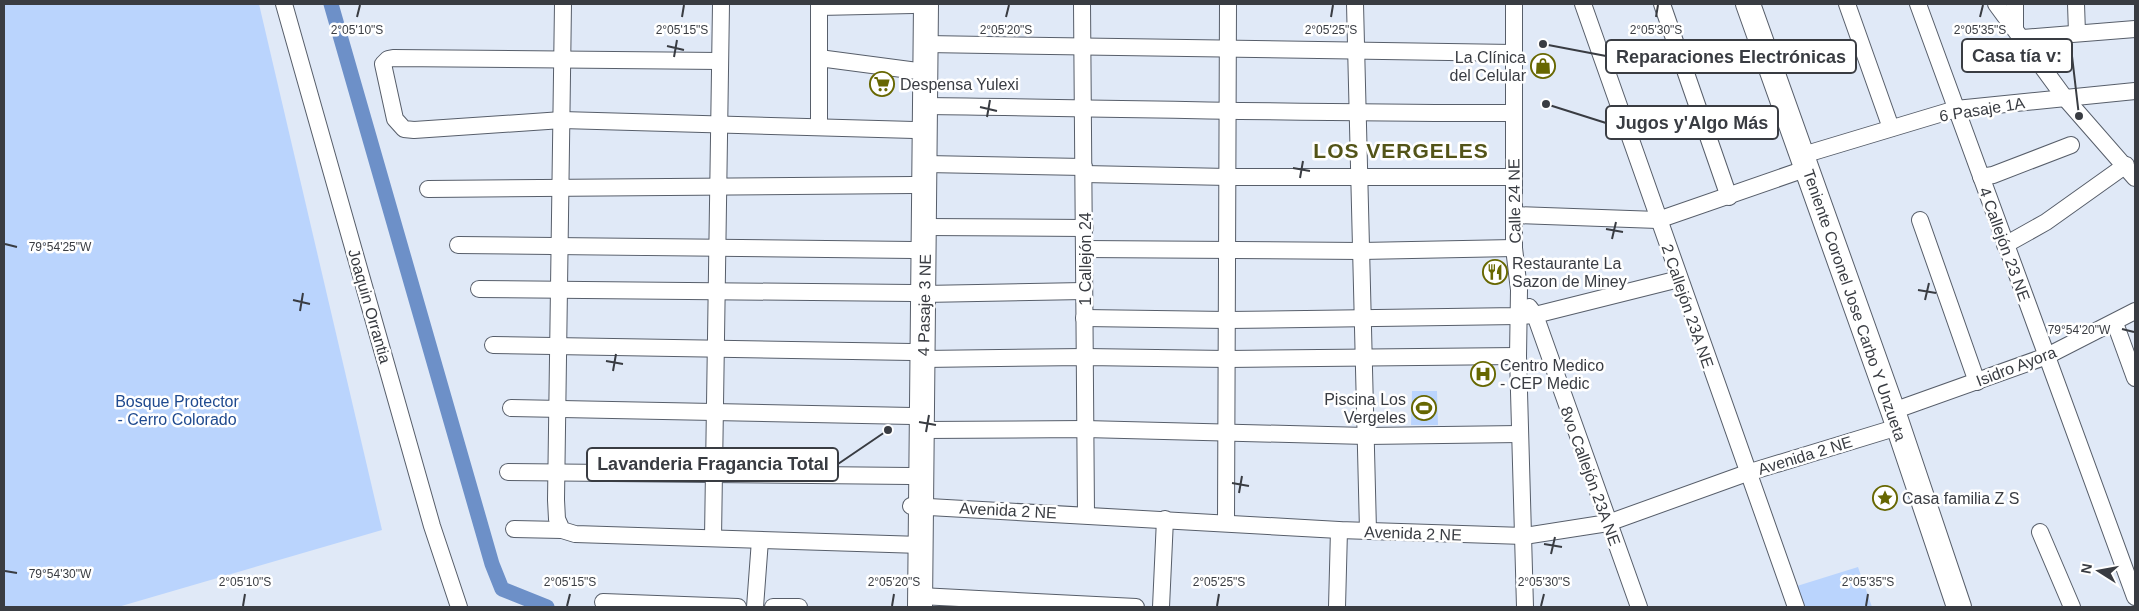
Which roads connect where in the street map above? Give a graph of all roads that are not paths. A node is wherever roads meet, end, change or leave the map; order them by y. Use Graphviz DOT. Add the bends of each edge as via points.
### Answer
graph roads {
  1 [pos="284,4"];
  2 [pos="563,4"];
  3 [pos="720,4"];
  4 [pos="917,4"];
  5 [pos="1082,4"];
  6 [pos="1228,4"];
  7 [pos="1355,4"];
  8 [pos="1514,4"];
  9 [pos="1582,4"];
  10 [pos="1662,4"];
  11 [pos="1748,4"];
  12 [pos="1847,4"];
  13 [pos="1918,4"];
  14 [pos="1996,4"];
  15 [pos="2015,4"];
  16 [pos="2076,4"];
  17 [pos="819,5"];
  18 [pos="2135,29"];
  19 [pos="2019,33"];
  20 [pos="2077,33"];
  21 [pos="926,44"];
  22 [pos="1081,46"];
  23 [pos="1228,50"];
  24 [pos="1356,51"];
  25 [pos="1513,53"];
  26 [pos="819,58"];
  27 [pos="563,60"];
  28 [pos="720,61"];
  29 [pos="920,71"];
  30 [pos="2135,91"];
  31 [pos="2066,98"];
  32 [pos="925,106"];
  33 [pos="1082,107"];
  34 [pos="1956,109"];
  35 [pos="1228,112"];
  36 [pos="1513,113"];
  37 [pos="1358,114"];
  38 [pos="562,120"];
  39 [pos="718,124"];
  40 [pos="819,127"];
  41 [pos="1891,128"];
  42 [pos="914,130"];
  43 [pos="2071,145"];
  44 [pos="1806,162"];
  45 [pos="926,164"];
  46 [pos="1084,170"];
  47 [pos="2130,172"];
  48 [pos="1228,177"];
  49 [pos="1359,177"];
  50 [pos="1514,177"];
  51 [pos="1980,177"];
  52 [pos="718,185"];
  53 [pos="913,185"];
  54 [pos="561,187"];
  55 [pos="428,189"];
  56 [pos="1729,197"];
  57 [pos="1514,215"];
  58 [pos="1658,220"];
  59 [pos="1920,220"];
  60 [pos="925,227"];
  61 [pos="1085,228"];
  62 [pos="458,245"];
  63 [pos="2006,245"];
  64 [pos="560,246"];
  65 [pos="717,248"];
  66 [pos="1514,248"];
  67 [pos="1084,249"];
  68 [pos="913,250"];
  69 [pos="1227,250"];
  70 [pos="1361,251"];
  71 [pos="1679,279"];
  72 [pos="479,289"];
  73 [pos="559,290"];
  74 [pos="1519,290"];
  75 [pos="716,291"];
  76 [pos="1084,291"];
  77 [pos="918,294"];
  78 [pos="2135,311"];
  79 [pos="1535,315"];
  80 [pos="1518,316"];
  81 [pos="1363,317"];
  82 [pos="1084,318"];
  83 [pos="1227,320"];
  84 [pos="2115,322"];
  85 [pos="493,345"];
  86 [pos="558,346"];
  87 [pos="715,349"];
  88 [pos="918,356"];
  89 [pos="1518,356"];
  90 [pos="2047,356"];
  91 [pos="1085,357"];
  92 [pos="1364,358"];
  93 [pos="1227,359"];
  94 [pos="2135,378"];
  95 [pos="1977,382"];
  96 [pos="512,408"];
  97 [pos="557,408"];
  98 [pos="714,412"];
  99 [pos="1895,419"];
  100 [pos="917,423"];
  101 [pos="1085,429"];
  102 [pos="1226,434"];
  103 [pos="1520,434"];
  104 [pos="1366,436"];
  105 [pos="508,472"];
  106 [pos="556,473"];
  107 [pos="1747,473"];
  108 [pos="713,474"];
  109 [pos="912,476"];
  110 [pos="916,506"];
  111 [pos="1086,515"];
  112 [pos="1165,519"];
  113 [pos="1226,523"];
  114 [pos="1608,523"];
  115 [pos="514,529"];
  116 [pos="562,530"];
  117 [pos="1339,530"];
  118 [pos="1368,531"];
  119 [pos="2040,532"];
  120 [pos="1524,536"];
  121 [pos="713,538"];
  122 [pos="760,540"];
  123 [pos="916,545"];
  124 [pos="2135,597"];
  125 [pos="603,602"];
  126 [pos="916,603"];
  127 [pos="459,607"];
  128 [pos="738,607"];
  129 [pos="755,607"];
  130 [pos="773,607"];
  131 [pos="799,607"];
  132 [pos="1136,607"];
  133 [pos="1162,607"];
  134 [pos="1337,607"];
  135 [pos="1525,607"];
  136 [pos="1639,607"];
  137 [pos="1796,607"];
  138 [pos="1959,607"];
  139 [pos="2072,607"];
  1 -- 127 [label="street, Joaquin Orrantia" via="432,526"];
  2 -- 27 [label="street"];
  3 -- 28 [label="street"];
  4 -- 17 [label="street"];
  4 -- 21 [label="street, 4 Pasaje 3 NE"];
  4 -- 29 [label="street, 4 Pasaje 3 NE"];
  5 -- 22 [label="street, 1 Callejón 24"];
  6 -- 23 [label="street"];
  7 -- 24 [label="street"];
  8 -- 25 [label="street, Calle 24 NE"];
  9 -- 58 [label="street, 2 Callejón 23A NE"];
  10 -- 56 [label="street"];
  11 -- 44 [label="street, Teniente Coronel Jose Carbo Y Unzueta"];
  12 -- 41 [label="street"];
  13 -- 34 [label="street, 4 Callejón 23 NE"];
  14 -- 19 [label="street"];
  15 -- 19 [label="street"];
  16 -- 20 [label="street"];
  17 -- 26 [label="street"];
  18 -- 20 [label="street"];
  19 -- 20 [label="street"];
  19 -- 31 [label="street"];
  21 -- 22 [label="street"];
  21 -- 29 [label="street, 4 Pasaje 3 NE"];
  22 -- 23 [label="street"];
  22 -- 33 [label="street, 1 Callejón 24"];
  23 -- 24 [label="street"];
  23 -- 35 [label="street"];
  24 -- 25 [label="street"];
  24 -- 37 [label="street"];
  25 -- 36 [label="street, Calle 24 NE"];
  26 -- 29 [label="street"];
  26 -- 40 [label="street"];
  27 -- 28 [label="street"];
  27 -- 38 [label="street"];
  27 -- 38 [label="street" via="388,58 383,64 396,119 404,129"];
  28 -- 39 [label="street"];
  29 -- 32 [label="street, 4 Pasaje 3 NE"];
  29 -- 42 [label="street, 4 Pasaje 3 NE"];
  30 -- 31 [label="street, 6 Pasaje 1A"];
  31 -- 34 [label="street, 6 Pasaje 1A"];
  31 -- 47 [label="street"];
  32 -- 33 [label="street"];
  32 -- 45 [label="street, 4 Pasaje 3 NE"];
  33 -- 35 [label="street"];
  33 -- 46 [label="street, 1 Callejón 24"];
  34 -- 41 [label="street, 6 Pasaje 1A"];
  34 -- 51 [label="street, 4 Callejón 23 NE"];
  35 -- 37 [label="street"];
  35 -- 48 [label="street"];
  36 -- 37 [label="street"];
  36 -- 50 [label="street, Calle 24 NE"];
  37 -- 49 [label="street"];
  38 -- 39 [label="street"];
  38 -- 54 [label="street"];
  39 -- 40 [label="street"];
  39 -- 52 [label="street"];
  40 -- 42 [label="street"];
  41 -- 44 [label="street, 6 Pasaje 1A"];
  42 -- 53 [label="street, 4 Pasaje 3 NE"];
  43 -- 51 [label="street"];
  44 -- 56 [label="street, 6 Pasaje 1A"];
  44 -- 99 [label="street, Teniente Coronel Jose Carbo Y Unzueta"];
  45 -- 46 [label="street"];
  45 -- 60 [label="street, 4 Pasaje 3 NE"];
  46 -- 48 [label="street"];
  46 -- 61 [label="street, 1 Callejón 24"];
  47 -- 63 [label="street"];
  48 -- 49 [label="street"];
  48 -- 69 [label="street"];
  49 -- 50 [label="street"];
  49 -- 70 [label="street"];
  50 -- 57 [label="street, Calle 24 NE"];
  51 -- 63 [label="street, 4 Callejón 23 NE"];
  52 -- 53 [label="street"];
  52 -- 54 [label="street"];
  52 -- 65 [label="street"];
  53 -- 68 [label="street, 4 Pasaje 3 NE"];
  54 -- 55 [label="street"];
  54 -- 64 [label="street"];
  56 -- 58 [label="street, 6 Pasaje 1A"];
  57 -- 58 [label="street, 6 Pasaje 1A"];
  57 -- 66 [label="street, Calle 24 NE"];
  58 -- 71 [label="street, 2 Callejón 23A NE"];
  59 -- 95 [label="street"];
  60 -- 61 [label="street"];
  60 -- 77 [label="street, 4 Pasaje 3 NE"];
  61 -- 67 [label="street, 1 Callejón 24"];
  62 -- 64 [label="street"];
  63 -- 90 [label="street, 4 Callejón 23 NE"];
  64 -- 65 [label="street"];
  64 -- 73 [label="street"];
  65 -- 68 [label="street"];
  65 -- 75 [label="street"];
  66 -- 70 [label="street"];
  66 -- 74 [label="street, Calle 24 NE"];
  67 -- 69 [label="street"];
  67 -- 76 [label="street, 1 Callejón 24"];
  68 -- 77 [label="street, 4 Pasaje 3 NE"];
  69 -- 70 [label="street"];
  69 -- 83 [label="street"];
  70 -- 81 [label="street"];
  71 -- 79 [label="street"];
  71 -- 107 [label="street, 2 Callejón 23A NE"];
  72 -- 73 [label="street"];
  73 -- 75 [label="street"];
  73 -- 86 [label="street"];
  74 -- 79 [label="street, 8vo Callejón 23A NE"];
  74 -- 80 [label="street, Calle 24 NE"];
  75 -- 77 [label="street"];
  75 -- 87 [label="street"];
  76 -- 77 [label="street"];
  76 -- 82 [label="street, 1 Callejón 24"];
  77 -- 88 [label="street, 4 Pasaje 3 NE"];
  78 -- 84 [label="street, Isidro Ayora"];
  79 -- 80 [label="street"];
  79 -- 114 [label="street, 8vo Callejón 23A NE"];
  80 -- 81 [label="street"];
  80 -- 89 [label="street, Calle 24 NE"];
  81 -- 83 [label="street"];
  81 -- 92 [label="street"];
  82 -- 83 [label="street"];
  82 -- 91 [label="street, 1 Callejón 24"];
  83 -- 93 [label="street"];
  84 -- 90 [label="street, Isidro Ayora"];
  84 -- 94 [label="street"];
  85 -- 86 [label="street"];
  86 -- 87 [label="street"];
  86 -- 97 [label="street"];
  87 -- 88 [label="street"];
  87 -- 98 [label="street"];
  88 -- 91 [label="street"];
  88 -- 100 [label="street, 4 Pasaje 3 NE"];
  89 -- 92 [label="street"];
  89 -- 103 [label="street, Calle 24 NE"];
  90 -- 95 [label="street, Isidro Ayora"];
  90 -- 124 [label="street, 4 Callejón 23 NE"];
  91 -- 93 [label="street"];
  91 -- 101 [label="street, 1 Callejón 24"];
  92 -- 93 [label="street"];
  92 -- 104 [label="street"];
  93 -- 102 [label="street"];
  95 -- 99 [label="street, Isidro Ayora"];
  96 -- 97 [label="street"];
  97 -- 98 [label="street"];
  97 -- 106 [label="street"];
  98 -- 100 [label="street"];
  98 -- 108 [label="street"];
  99 -- 107 [label="street, Avenida 2 NE"];
  99 -- 138 [label="street, Teniente Coronel Jose Carbo Y Unzueta"];
  100 -- 101 [label="street"];
  100 -- 109 [label="street, 4 Pasaje 3 NE"];
  100 -- 110 [label="street, 4 Pasaje 3 NE"];
  101 -- 102 [label="street"];
  101 -- 111 [label="street, 1 Callejón 24"];
  102 -- 104 [label="street"];
  102 -- 113 [label="street"];
  103 -- 104 [label="street"];
  103 -- 120 [label="street, Calle 24 NE"];
  104 -- 118 [label="street"];
  105 -- 106 [label="street"];
  106 -- 108 [label="street"];
  106 -- 116 [label="street" via="557,519"];
  107 -- 114 [label="street, Avenida 2 NE"];
  107 -- 137 [label="street, 2 Callejón 23A NE"];
  108 -- 109 [label="street"];
  108 -- 121 [label="street"];
  109 -- 110 [label="street, 4 Pasaje 3 NE"];
  110 -- 111 [label="street, Avenida 2 NE"];
  110 -- 123 [label="street, 4 Pasaje 3 NE"];
  111 -- 112 [label="street, Avenida 2 NE"];
  112 -- 113 [label="street, Avenida 2 NE"];
  112 -- 133 [label="street"];
  113 -- 117 [label="street, Avenida 2 NE"];
  114 -- 120 [label="street, Avenida 2 NE"];
  114 -- 136 [label="street, 8vo Callejón 23A NE"];
  115 -- 116 [label="street"];
  116 -- 121 [label="street" via="575,534"];
  117 -- 118 [label="street, Avenida 2 NE"];
  117 -- 134 [label="street"];
  118 -- 120 [label="street, Avenida 2 NE"];
  119 -- 139 [label="street"];
  120 -- 135 [label="street, Calle 24 NE"];
  121 -- 122 [label="street"];
  122 -- 123 [label="street"];
  122 -- 129 [label="street"];
  123 -- 126 [label="street, 4 Pasaje 3 NE"];
  125 -- 128 [label="street"];
  126 -- 132 [label="street"];
  130 -- 131 [label="street"];
}
